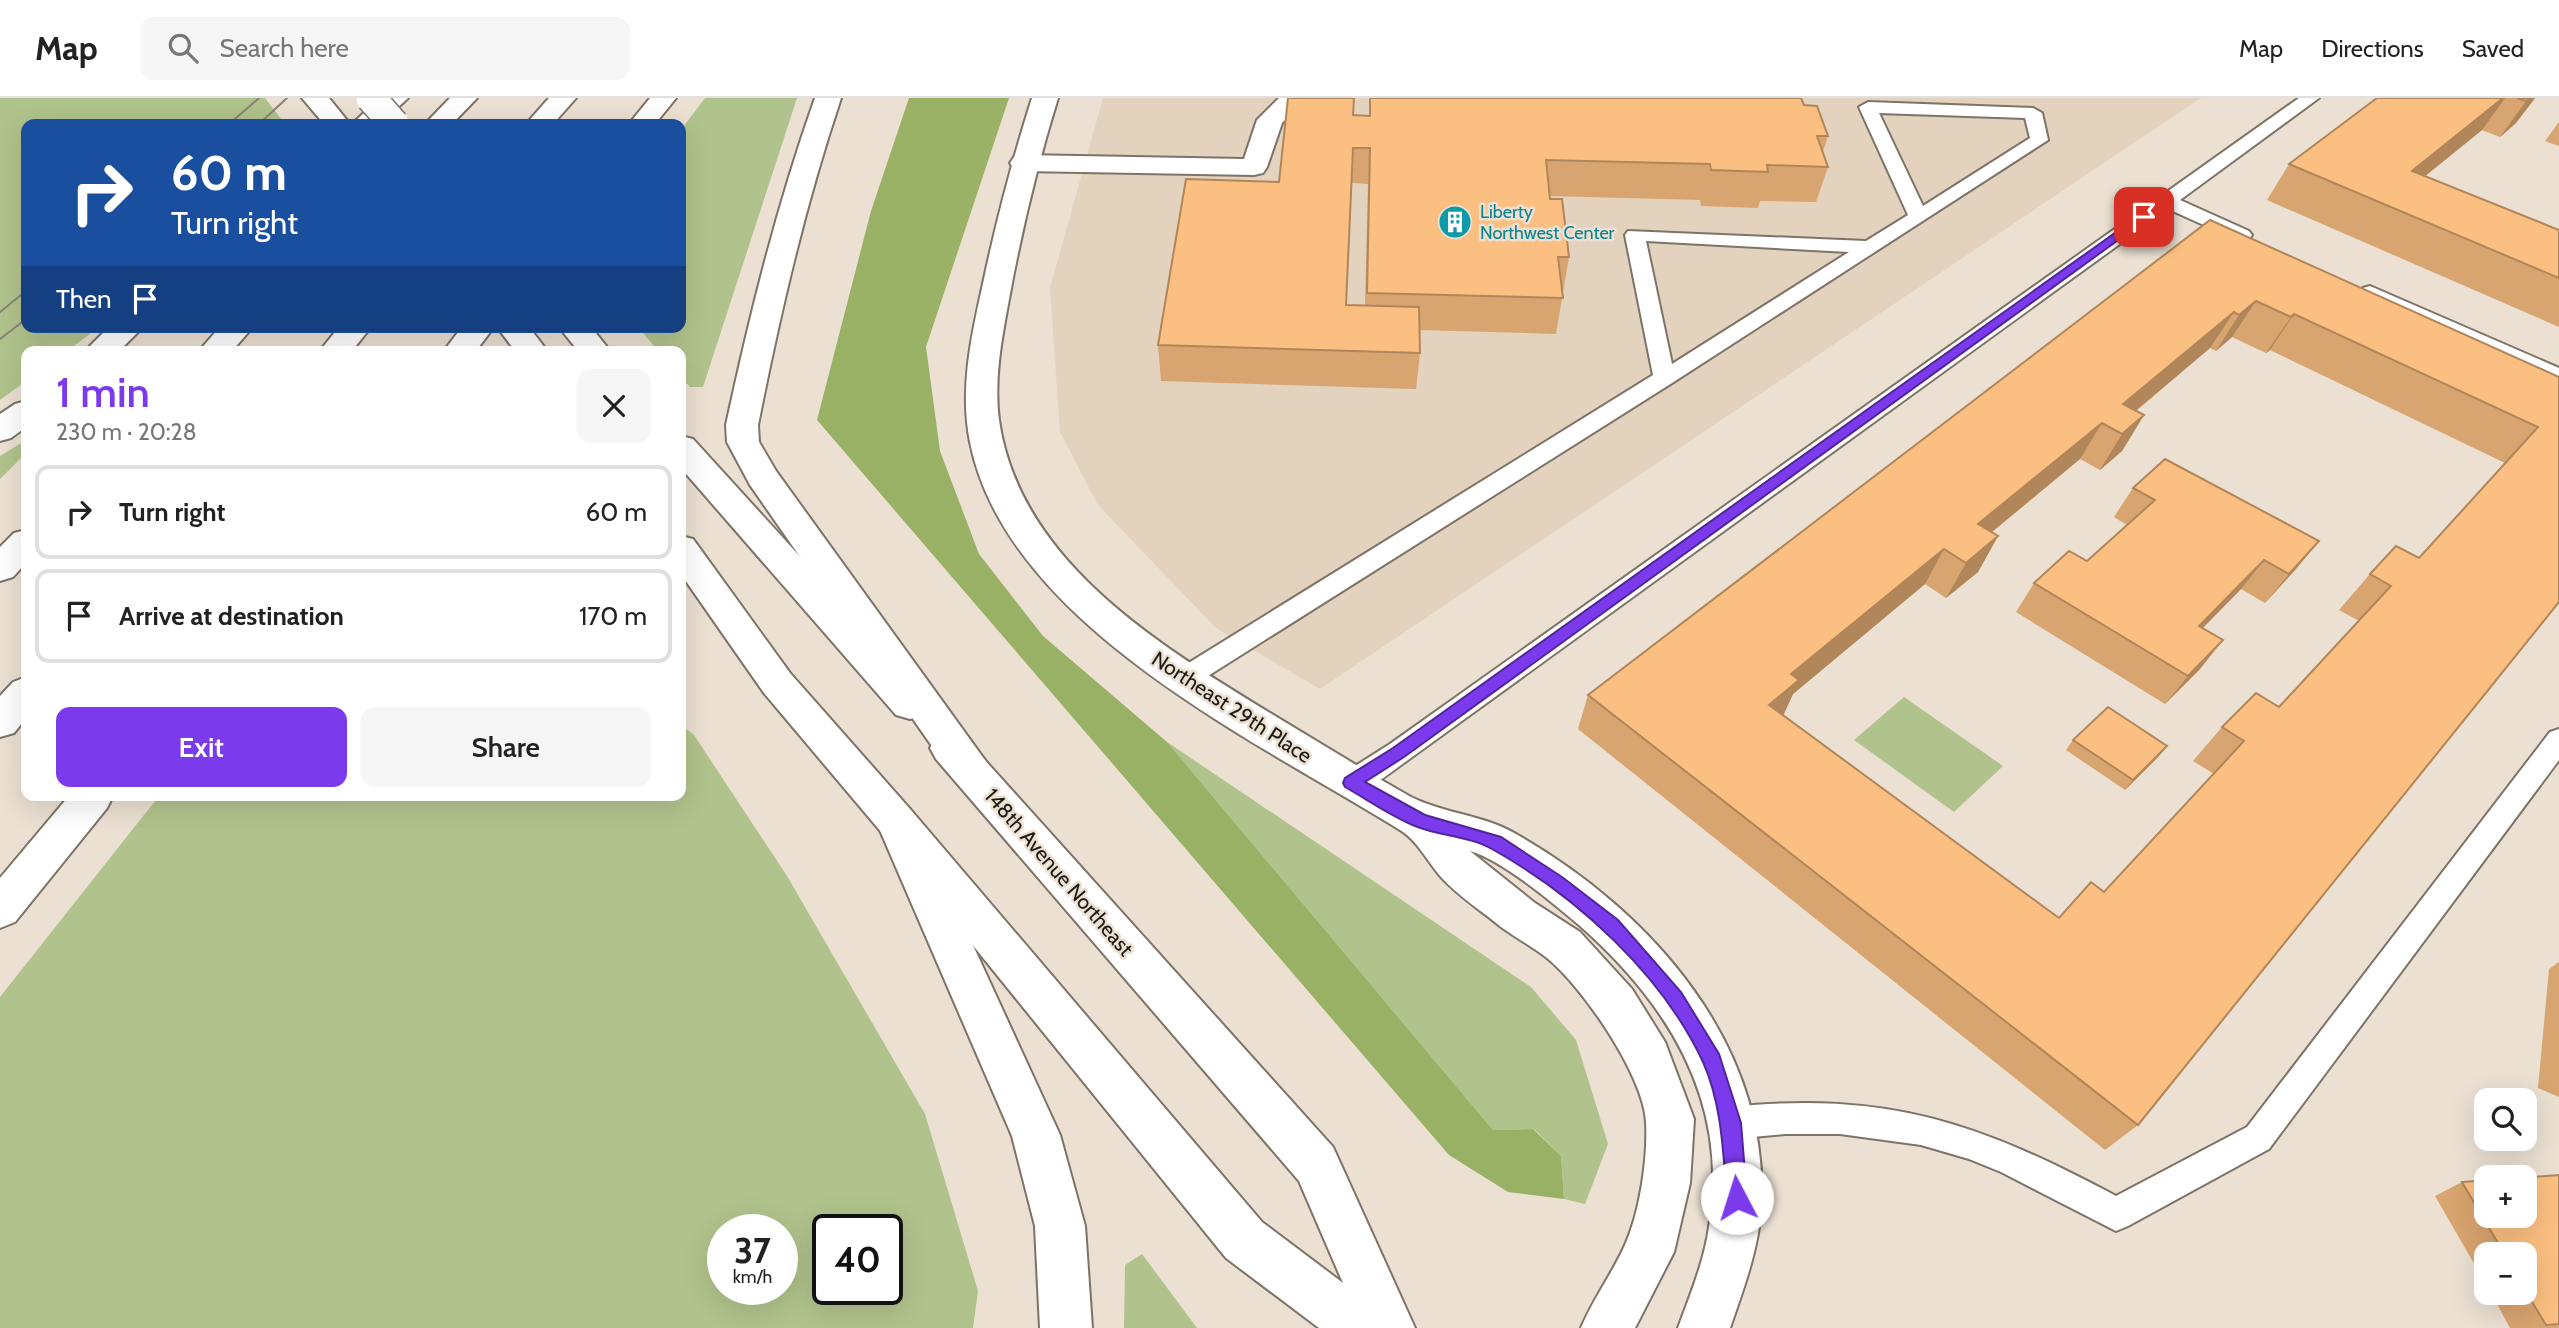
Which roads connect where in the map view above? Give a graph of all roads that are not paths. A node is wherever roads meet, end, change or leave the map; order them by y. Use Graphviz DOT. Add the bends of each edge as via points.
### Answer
graph roads {
  1 [pos="315,98"];
  2 [pos="371,98"];
  3 [pos="395,98"];
  4 [pos="464,98"];
  5 [pos="563,98"];
  6 [pos="663,98"];
  7 [pos="828,98"];
  8 [pos="1045,98"];
  9 [pos="1294,98"];
  10 [pos="2310,98"];
  11 [pos="333,119"];
  12 [pos="371,119"];
  13 [pos="390,119"];
  14 [pos="443,119"];
  15 [pos="544,119"];
  16 [pos="646,119"];
  17 [pos="1023,163"];
  18 [pos="2166,201"];
  19 [pos="1918,216"];
  20 [pos="2255,241"];
  21 [pos="1870,247"];
  22 [pos="2356,286"];
  23 [pos="121,333"];
  24 [pos="231,333"];
  25 [pos="106,346"];
  26 [pos="219,346"];
  27 [pos="2559,376"];
  28 [pos="1664,378"];
  29 [pos="21,415"];
  30 [pos="0,430"];
  31 [pos="686,453"];
  32 [pos="21,547"];
  33 [pos="686,555"];
  34 [pos="0,568"];
  35 [pos="1183,679"];
  36 [pos="21,698"];
  37 [pos="0,722"];
  38 [pos="2559,740"];
  39 [pos="973,774"];
  40 [pos="1351,783"];
  41 [pos="89,801"];
  42 [pos="896,821"];
  43 [pos="1420,821"];
  44 [pos="0,909"];
  45 [pos="1731,1123"];
  46 [pos="1066,1328"];
  47 [pos="1361,1328"];
  48 [pos="1389,1328"];
  49 [pos="1607,1328"];
  50 [pos="1704,1328"];
  1 -- 11 [label="main road"];
  2 -- 13 [label="main road, bridge"];
  3 -- 12 [label="main road"];
  4 -- 14 [label="main road"];
  5 -- 15 [label="main road"];
  6 -- 16 [label="main road"];
  7 -- 39 [label="main road" via="804,167 765,312 742,425 743,442 762,477"];
  8 -- 17 [label="main road, Northeast 29th Place"];
  9 -- 17 [label="main road" via="1270,120 1254,167"];
  10 -- 18 [label="lane"];
  17 -- 35 [label="main road, Northeast 29th Place" via="982,359 982,411 994,469 1032,544 1107,621"];
  18 -- 20 [label="lane"];
  18 -- 40 [label="lane"];
  19 -- 19 [label="lane" via="1868,107 2033,113 2039,140"];
  19 -- 21 [label="lane"];
  21 -- 28 [label="lane"];
  21 -- 28 [label="lane" via="1635,235"];
  22 -- 27 [label="lane"];
  23 -- 25 [label="main road"];
  24 -- 26 [label="main road"];
  28 -- 35 [label="lane"];
  29 -- 30 [label="main road"];
  31 -- 39 [label="main road, 148th Avenue Northeast"];
  32 -- 34 [label="main road"];
  33 -- 42 [label="main road" via="777,683"];
  35 -- 40 [label="main road, Northeast 29th Place"];
  36 -- 37 [label="main road"];
  38 -- 45 [label="lane" via="2258,1138 2116,1214 2014,1161 1946,1136 1862,1119 1770,1118"];
  39 -- 48 [label="main road, 148th Avenue Northeast" via="1316,1164"];
  40 -- 43 [label="main road, Northeast 29th Place"];
  41 -- 44 [label="main road"];
  42 -- 46 [label="main road" via="1036,1135 1060,1226"];
  42 -- 47 [label="main road" via="1244,1240"];
  43 -- 45 [label="main road, Northeast 29th Place" via="1495,842 1612,925 1675,998 1712,1060"];
  43 -- 49 [label="main road, Northeast 29th Place" via="1460,868 1565,946 1616,1004 1649,1057 1670,1119 1666,1183 1649,1252"];
  45 -- 50 [label="main road, Northeast 29th Place" via="1737,1198 1726,1267"];
}
